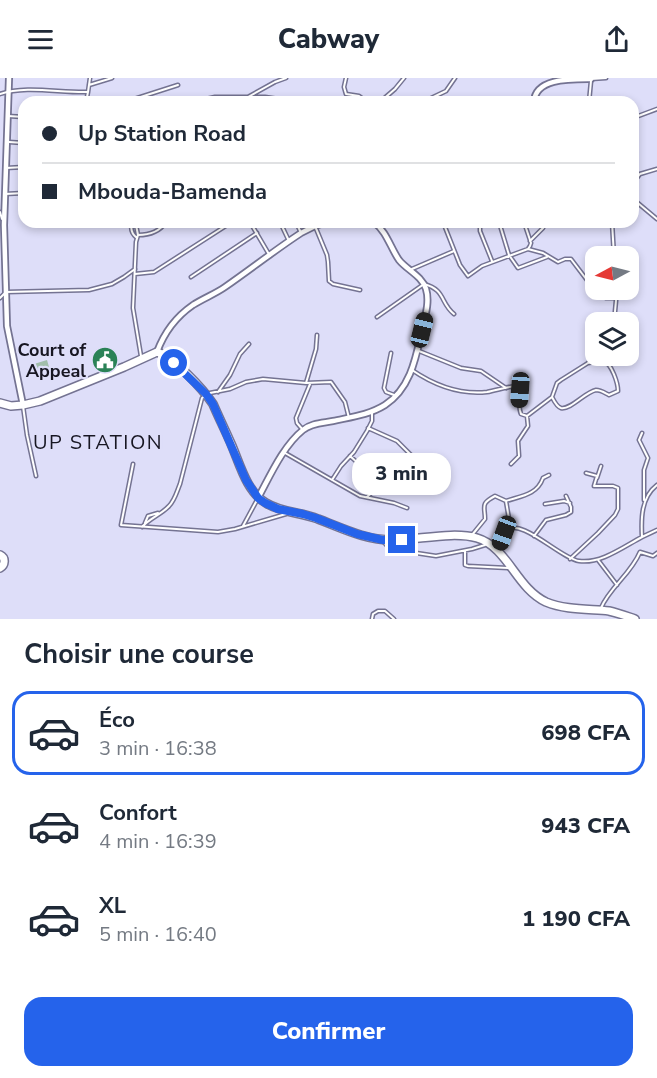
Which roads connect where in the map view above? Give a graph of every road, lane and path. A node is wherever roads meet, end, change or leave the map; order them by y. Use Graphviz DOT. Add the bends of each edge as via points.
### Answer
graph roads {
  1 [pos="9,78"];
  2 [pos="90,78"];
  3 [pos="112,78"];
  4 [pos="286,78"];
  5 [pos="346,78"];
  6 [pos="404,78"];
  7 [pos="455,78"];
  8 [pos="591,78"];
  9 [pos="606,78"];
  10 [pos="89,85"];
  11 [pos="178,85"];
  12 [pos="9,91"];
  13 [pos="88,92"];
  14 [pos="0,94"];
  15 [pos="87,96"];
  16 [pos="144,96"];
  17 [pos="251,96"];
  18 [pos="359,96"];
  19 [pos="387,96"];
  20 [pos="436,96"];
  21 [pos="535,96"];
  22 [pos="590,96"];
  23 [pos="657,109"];
  24 [pos="8,116"];
  25 [pos="639,116"];
  26 [pos="18,117"];
  27 [pos="7,142"];
  28 [pos="18,143"];
  29 [pos="18,167"];
  30 [pos="6,168"];
  31 [pos="657,169"];
  32 [pos="639,175"];
  33 [pos="18,193"];
  34 [pos="4,194"];
  35 [pos="639,204"];
  36 [pos="0,212"];
  37 [pos="657,219"];
  38 [pos="4,225"];
  39 [pos="132,228"];
  40 [pos="136,228"];
  41 [pos="160,228"];
  42 [pos="223,228"];
  43 [pos="254,228"];
  44 [pos="283,228"];
  45 [pos="299,228"];
  46 [pos="310,228"];
  47 [pos="319,228"];
  48 [pos="381,228"];
  49 [pos="445,228"];
  50 [pos="480,228"];
  51 [pos="501,228"];
  52 [pos="526,228"];
  53 [pos="543,228"];
  54 [pos="612,228"];
  55 [pos="257,233"];
  56 [pos="301,233"];
  57 [pos="137,237"];
  58 [pos="289,241"];
  59 [pos="530,241"];
  60 [pos="613,246"];
  61 [pos="528,249"];
  62 [pos="454,251"];
  63 [pos="509,255"];
  64 [pos="270,256"];
  65 [pos="548,256"];
  66 [pos="492,261"];
  67 [pos="135,268"];
  68 [pos="411,270"];
  69 [pos="135,274"];
  70 [pos="585,276"];
  71 [pos="191,278"];
  72 [pos="424,284"];
  73 [pos="360,290"];
  74 [pos="6,292"];
  75 [pos="0,298"];
  76 [pos="454,314"];
  77 [pos="378,316"];
  78 [pos="317,335"];
  79 [pos="249,345"];
  80 [pos="418,350"];
  81 [pos="157,352"];
  82 [pos="391,353"];
  83 [pos="142,359"];
  84 [pos="585,365"];
  85 [pos="609,366"];
  86 [pos="412,370"];
  87 [pos="306,383"];
  88 [pos="310,384"];
  89 [pos="506,388"];
  90 [pos="218,392"];
  91 [pos="206,394"];
  92 [pos="396,397"];
  93 [pos="552,397"];
  94 [pos="0,404"];
  95 [pos="23,405"];
  96 [pos="372,412"];
  97 [pos="527,416"];
  98 [pos="349,418"];
  99 [pos="368,428"];
  100 [pos="303,430"];
  101 [pos="642,433"];
  102 [pos="284,453"];
  103 [pos="350,456"];
  104 [pos="133,464"];
  105 [pos="420,464"];
  106 [pos="511,464"];
  107 [pos="602,466"];
  108 [pos="586,473"];
  109 [pos="549,475"];
  110 [pos="36,476"];
  111 [pos="332,480"];
  112 [pos="657,485"];
  113 [pos="594,486"];
  114 [pos="566,496"];
  115 [pos="258,498"];
  116 [pos="366,498"];
  117 [pos="507,501"];
  118 [pos="570,503"];
  119 [pos="644,503"];
  120 [pos="545,504"];
  121 [pos="407,508"];
  122 [pos="291,512"];
  123 [pos="142,526"];
  124 [pos="243,526"];
  125 [pos="508,529"];
  126 [pos="657,530"];
  127 [pos="470,536"];
  128 [pos="534,536"];
  129 [pos="642,537"];
  130 [pos="383,540"];
  131 [pos="488,544"];
  132 [pos="465,551"];
  133 [pos="498,551"];
  134 [pos="657,553"];
  135 [pos="0,555"];
  136 [pos="570,559"];
  137 [pos="598,560"];
  138 [pos="0,568"];
  139 [pos="511,568"];
  140 [pos="617,585"];
  141 [pos="599,610"];
  142 [pos="615,616"];
  143 [pos="372,619"];
  144 [pos="394,619"];
  145 [pos="635,619"];
  1 -- 12 [label="street"];
  2 -- 10 [label="street"];
  3 -- 10 [label="street"];
  4 -- 17 [label="street"];
  5 -- 18 [label="street" via="345,94"];
  6 -- 19 [label="street"];
  7 -- 20 [label="street" via="446,91"];
  8 -- 9 [label="street"];
  8 -- 21 [label="street" via="548,81 538,87"];
  8 -- 22 [label="street"];
  10 -- 13 [label="street"];
  11 -- 16 [label="street"];
  12 -- 13 [label="street"];
  12 -- 14 [label="street"];
  12 -- 24 [label="street"];
  13 -- 15 [label="street"];
  23 -- 25 [label="street"];
  24 -- 26 [label="street"];
  24 -- 27 [label="street"];
  27 -- 28 [label="street"];
  27 -- 30 [label="street"];
  29 -- 30 [label="street"];
  30 -- 34 [label="street"];
  31 -- 32 [label="street"];
  33 -- 34 [label="street"];
  34 -- 38 [label="street"];
  35 -- 37 [label="street"];
  36 -- 38 [label="street"];
  38 -- 74 [label="street"];
  39 -- 57 [label="street"];
  40 -- 57 [label="street"];
  41 -- 57 [label="street"];
  42 -- 69 [label="street" via="154,272"];
  43 -- 55 [label="street"];
  44 -- 58 [label="street"];
  45 -- 56 [label="street"];
  46 -- 56 [label="street"];
  47 -- 73 [label="street" via="329,281"];
  48 -- 68 [label="street" via="400,262"];
  49 -- 62 [label="street"];
  50 -- 66 [label="street"];
  51 -- 63 [label="street"];
  52 -- 59 [label="street"];
  53 -- 59 [label="street"];
  54 -- 60 [label="street"];
  55 -- 64 [label="street"];
  55 -- 71 [label="street"];
  56 -- 58 [label="street"];
  57 -- 67 [label="street"];
  58 -- 64 [label="street"];
  59 -- 61 [label="street"];
  61 -- 63 [label="street"];
  61 -- 65 [label="street"];
  62 -- 66 [label="street" via="468,276"];
  62 -- 68 [label="street"];
  63 -- 65 [label="street" via="518,268"];
  63 -- 66 [label="street"];
  64 -- 81 [label="street" via="180,316"];
  65 -- 70 [label="street" via="558,262 571,259"];
  67 -- 69 [label="street"];
  67 -- 74 [label="street" via="118,281 89,290"];
  68 -- 72 [label="street"];
  69 -- 83 [label="street" via="134,325"];
  72 -- 76 [label="street" via="439,291"];
  72 -- 77 [label="street"];
  72 -- 80 [label="street" via="427,310"];
  74 -- 75 [label="street"];
  74 -- 95 [label="street" via="8,335"];
  78 -- 87 [label="street"];
  79 -- 90 [label="street"];
  80 -- 86 [label="street"];
  80 -- 89 [label="street" via="465,370 481,371"];
  81 -- 83 [label="highway"];
  81 -- 91 [label="highway"];
  82 -- 92 [label="street" via="384,388"];
  83 -- 95 [label="highway"];
  84 -- 93 [label="street" via="557,383"];
  85 -- 93 [label="street" via="618,392 609,395 593,391 562,408"];
  86 -- 89 [label="street" via="448,388 477,392"];
  86 -- 92 [label="street"];
  87 -- 88 [label="street"];
  87 -- 90 [label="street" via="263,379"];
  88 -- 98 [label="street" via="331,382 345,402"];
  88 -- 100 [label="street" via="296,418"];
  89 -- 97 [label="street" via="519,386 519,411"];
  90 -- 91 [label="street"];
  91 -- 115 [label="highway"];
  91 -- 123 [label="street" via="175,497"];
  92 -- 96 [label="street"];
  93 -- 97 [label="street"];
  94 -- 95 [label="highway"];
  95 -- 110 [label="street"];
  96 -- 98 [label="street"];
  96 -- 99 [label="street"];
  97 -- 106 [label="street" via="528,426 518,441 519,456"];
  98 -- 100 [label="street" via="314,424"];
  99 -- 103 [label="street"];
  99 -- 105 [label="street" via="397,441"];
  100 -- 102 [label="street"];
  101 -- 119 [label="street" via="640,442 648,458"];
  102 -- 111 [label="street"];
  102 -- 115 [label="street"];
  103 -- 111 [label="street"];
  103 -- 116 [label="street" via="381,480"];
  104 -- 123 [label="street" via="121,525"];
  107 -- 113 [label="street"];
  108 -- 113 [label="street" via="597,476"];
  109 -- 117 [label="street" via="532,492"];
  111 -- 116 [label="street"];
  112 -- 119 [label="street"];
  113 -- 136 [label="street" via="618,488 618,509"];
  114 -- 118 [label="street"];
  115 -- 122 [label="highway"];
  115 -- 124 [label="street"];
  116 -- 121 [label="street"];
  117 -- 125 [label="street"];
  117 -- 127 [label="street" via="495,496 484,503 485,519"];
  118 -- 120 [label="street"];
  118 -- 128 [label="street" via="571,512 546,520"];
  119 -- 129 [label="street"];
  122 -- 124 [label="street"];
  122 -- 130 [label="highway"];
  123 -- 124 [label="street" via="218,532"];
  125 -- 128 [label="street" via="519,528"];
  125 -- 133 [label="street"];
  126 -- 129 [label="street"];
  127 -- 130 [label="highway"];
  127 -- 131 [label="highway"];
  128 -- 136 [label="street"];
  129 -- 137 [label="street"];
  130 -- 132 [label="street" via="390,549 431,556"];
  131 -- 132 [label="street"];
  131 -- 133 [label="highway"];
  132 -- 139 [label="street" via="466,566"];
  133 -- 139 [label="highway"];
  134 -- 140 [label="street" via="653,556 640,552"];
  135 -- 138 [label="highway" via="4,562"];
  136 -- 137 [label="street"];
  137 -- 140 [label="street"];
  139 -- 141 [label="highway" via="532,593 546,602"];
  140 -- 141 [label="street"];
  141 -- 142 [label="highway"];
  142 -- 145 [label="highway"];
  143 -- 144 [label="street" via="373,614 386,611"];
}
